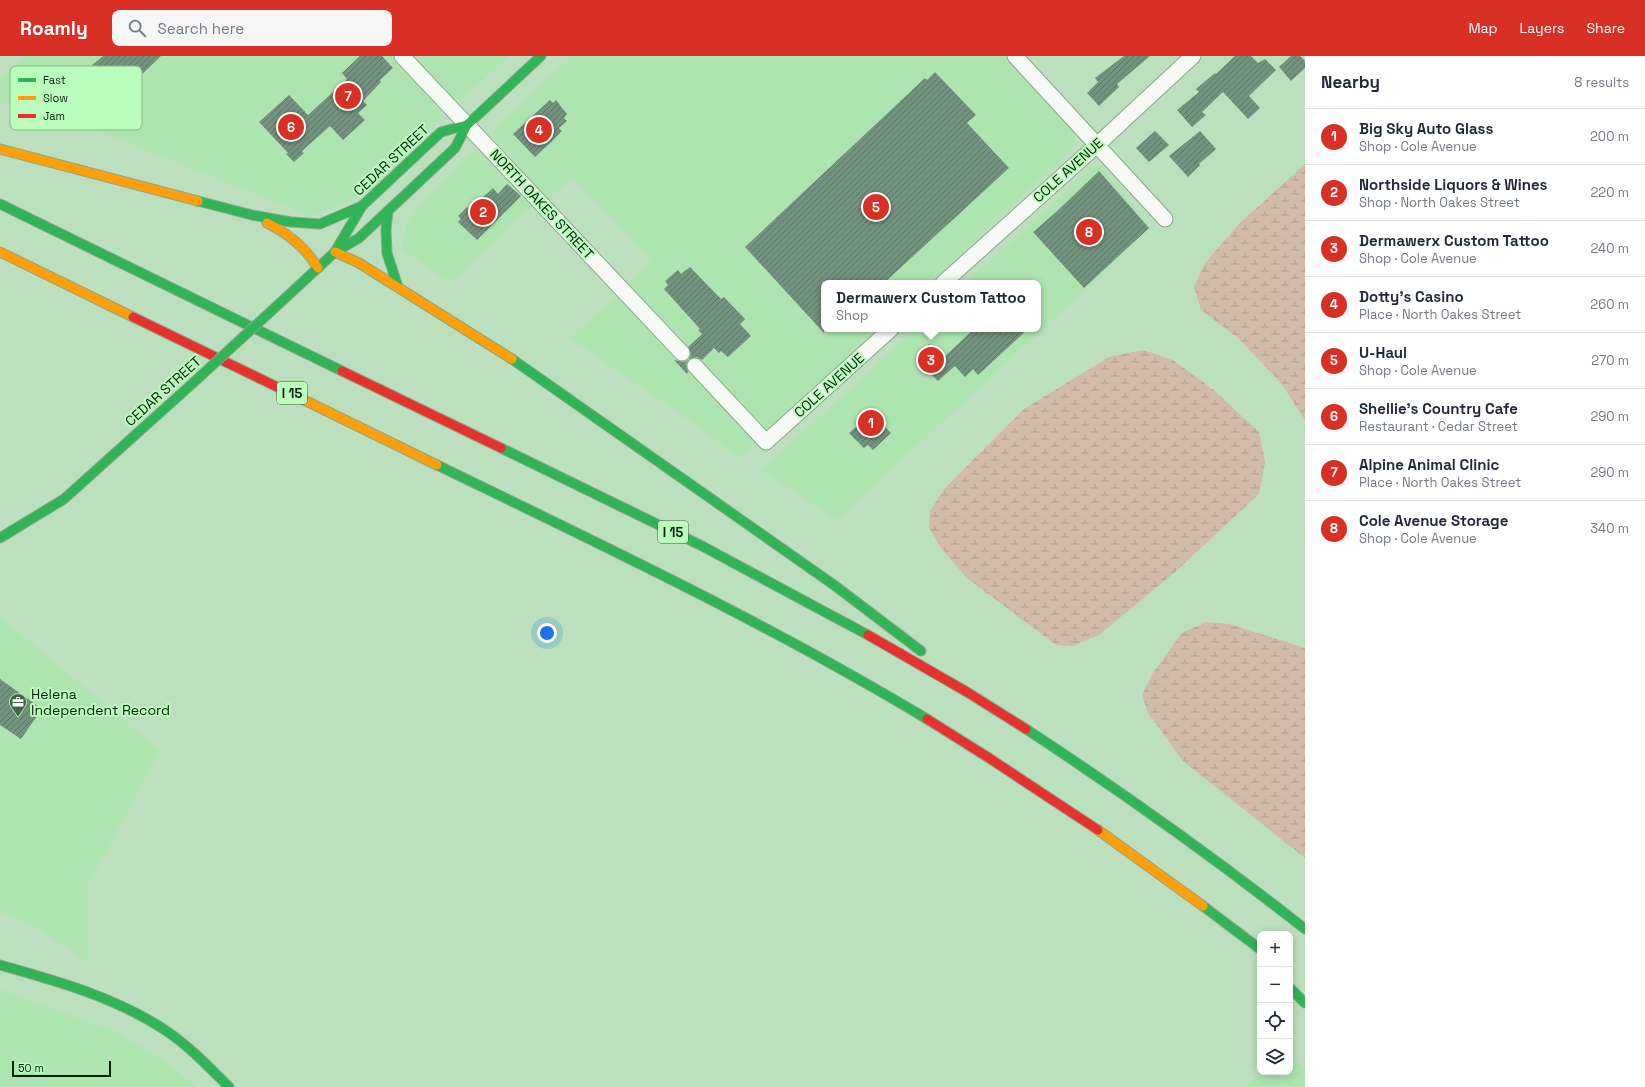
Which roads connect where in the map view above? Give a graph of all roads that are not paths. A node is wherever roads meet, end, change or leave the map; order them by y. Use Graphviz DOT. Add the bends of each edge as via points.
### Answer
graph roads {
  1 [pos="402,56"];
  2 [pos="541,56"];
  3 [pos="1015,56"];
  4 [pos="1193,56"];
  5 [pos="467,125"];
  6 [pos="1097,145"];
  7 [pos="0,149"];
  8 [pos="0,204"];
  9 [pos="362,206"];
  10 [pos="388,210"];
  11 [pos="252,215"];
  12 [pos="1165,219"];
  13 [pos="0,252"];
  14 [pos="335,252"];
  15 [pos="318,268"];
  16 [pos="49,276"];
  17 [pos="35,280"];
  18 [pos="946,280"];
  19 [pos="398,287"];
  20 [pos="888,332"];
  21 [pos="682,353"];
  22 [pos="695,366"];
  23 [pos="0,538"];
  24 [pos="928,657"];
  25 [pos="941,667"];
  26 [pos="1017,724"];
  27 [pos="1234,928"];
  28 [pos="1305,929"];
  29 [pos="1257,946"];
  30 [pos="1257,953"];
  31 [pos="0,965"];
  32 [pos="1293,991"];
  33 [pos="1305,1004"];
  34 [pos="229,1087"];
  1 -- 5 [label="street, NORTH OAKES STREET"];
  2 -- 5 [label="main road, CEDAR STREET"];
  3 -- 6 [label="street"];
  4 -- 6 [label="street, COLE AVENUE"];
  5 -- 9 [label="main road, CEDAR STREET" via="441,132"];
  5 -- 10 [label="main road, CEDAR STREET" via="455,148"];
  5 -- 21 [label="street, NORTH OAKES STREET"];
  6 -- 12 [label="street"];
  6 -- 18 [label="street, COLE AVENUE"];
  7 -- 11 [label="main road"];
  8 -- 26 [label="main road, I 15" via="724,558 888,645"];
  9 -- 11 [label="main road" via="320,224"];
  9 -- 14 [label="main road, CEDAR STREET"];
  10 -- 14 [label="main road, CEDAR STREET" via="359,238"];
  10 -- 19 [label="main road" via="387,253"];
  11 -- 15 [label="main road" via="296,240 309,252"];
  13 -- 16 [label="main road, I 15"];
  14 -- 15 [label="main road, CEDAR STREET"];
  14 -- 19 [label="main road" via="359,263"];
  15 -- 23 [label="main road, CEDAR STREET, bridge" via="64,498"];
  16 -- 17 [label="main road"];
  16 -- 27 [label="main road, I 15" via="520,505 821,658 949,732 1037,788"];
  19 -- 24 [label="main road" via="520,364 834,585"];
  20 -- 22 [label="street, COLE AVENUE" via="766,442"];
  25 -- 26 [label="main road"];
  26 -- 28 [label="main road, I 15" via="1138,805"];
  27 -- 29 [label="main road, I 15"];
  27 -- 30 [label="main road"];
  31 -- 34 [label="main road" via="81,989 139,1015 165,1031"];
  32 -- 33 [label="main road"];
}
